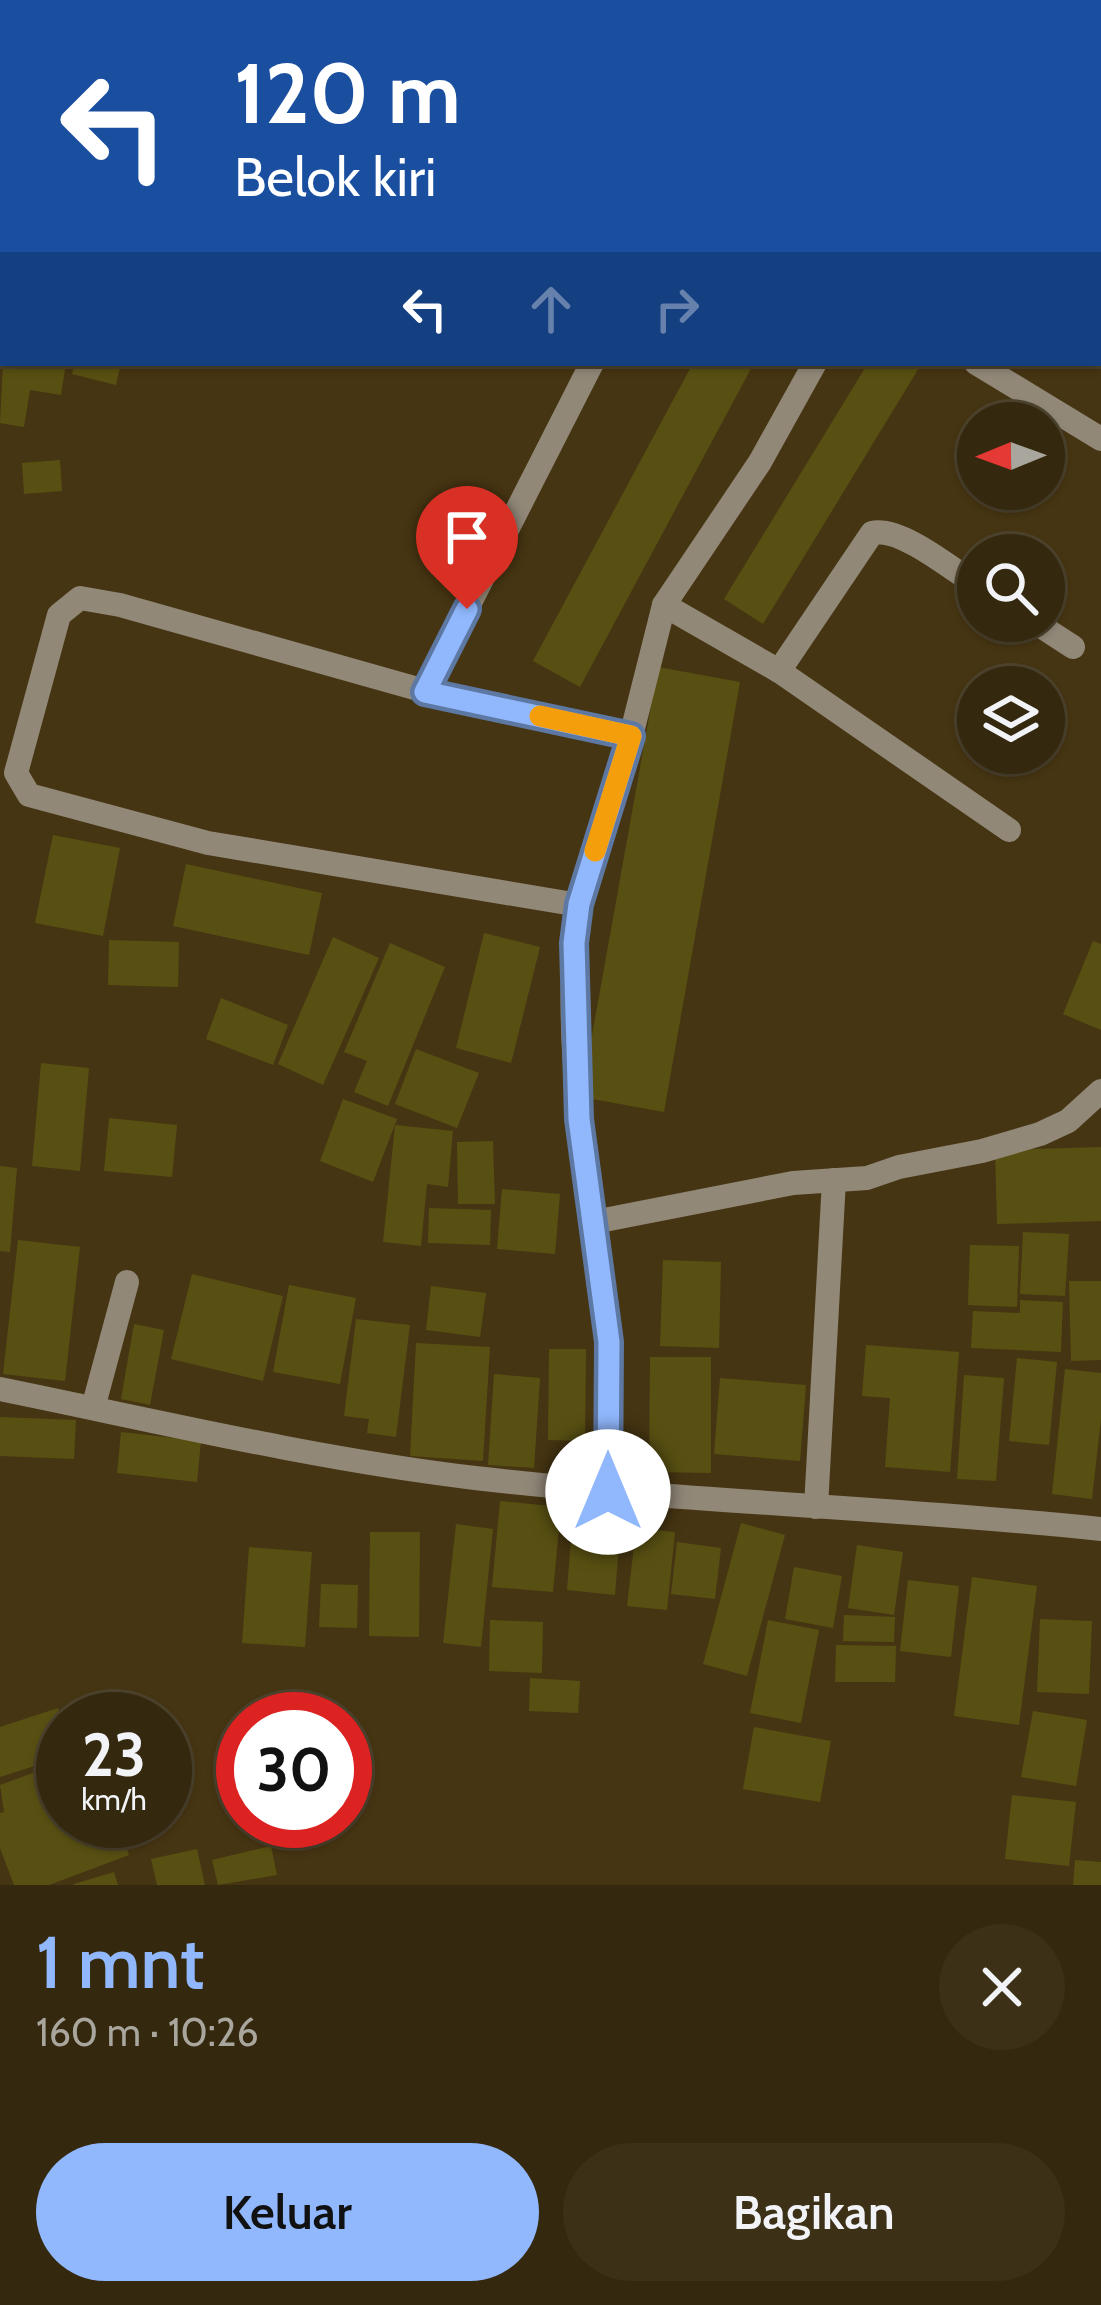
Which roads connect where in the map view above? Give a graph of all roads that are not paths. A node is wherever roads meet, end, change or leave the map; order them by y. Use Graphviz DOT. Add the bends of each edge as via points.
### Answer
graph roads {
  1 [pos="590,366"];
  2 [pos="813,366"];
  3 [pos="981,366"];
  4 [pos="1101,440"];
  5 [pos="957,572"];
  6 [pos="664,605"];
  7 [pos="1065,641"];
  8 [pos="1073,646"];
  9 [pos="779,671"];
  10 [pos="425,692"];
  11 [pos="631,736"];
  12 [pos="1009,830"];
  13 [pos="579,904"];
  14 [pos="1101,1090"];
  15 [pos="834,1180"];
  16 [pos="594,1222"];
  17 [pos="127,1282"];
  18 [pos="0,1389"];
  19 [pos="93,1408"];
  20 [pos="608,1492"];
  21 [pos="816,1507"];
  22 [pos="1101,1529"];
  1 -- 10 [label="street"];
  2 -- 6 [label="street"];
  3 -- 4 [label="street"];
  5 -- 9 [label="street" via="905,539 872,533"];
  6 -- 9 [label="street"];
  6 -- 11 [label="street"];
  7 -- 8 [label="street"];
  9 -- 12 [label="street"];
  10 -- 11 [label="street"];
  10 -- 13 [label="street" via="80,598 59,615 16,773 29,795 208,842"];
  11 -- 13 [label="street"];
  13 -- 16 [label="street" via="576,1070"];
  14 -- 15 [label="street" via="1040,1134"];
  15 -- 16 [label="street"];
  15 -- 21 [label="street"];
  16 -- 20 [label="street" via="609,1342"];
  17 -- 19 [label="street"];
  18 -- 19 [label="street"];
  19 -- 20 [label="street" via="341,1457"];
  20 -- 21 [label="street"];
  21 -- 22 [label="street"];
}
